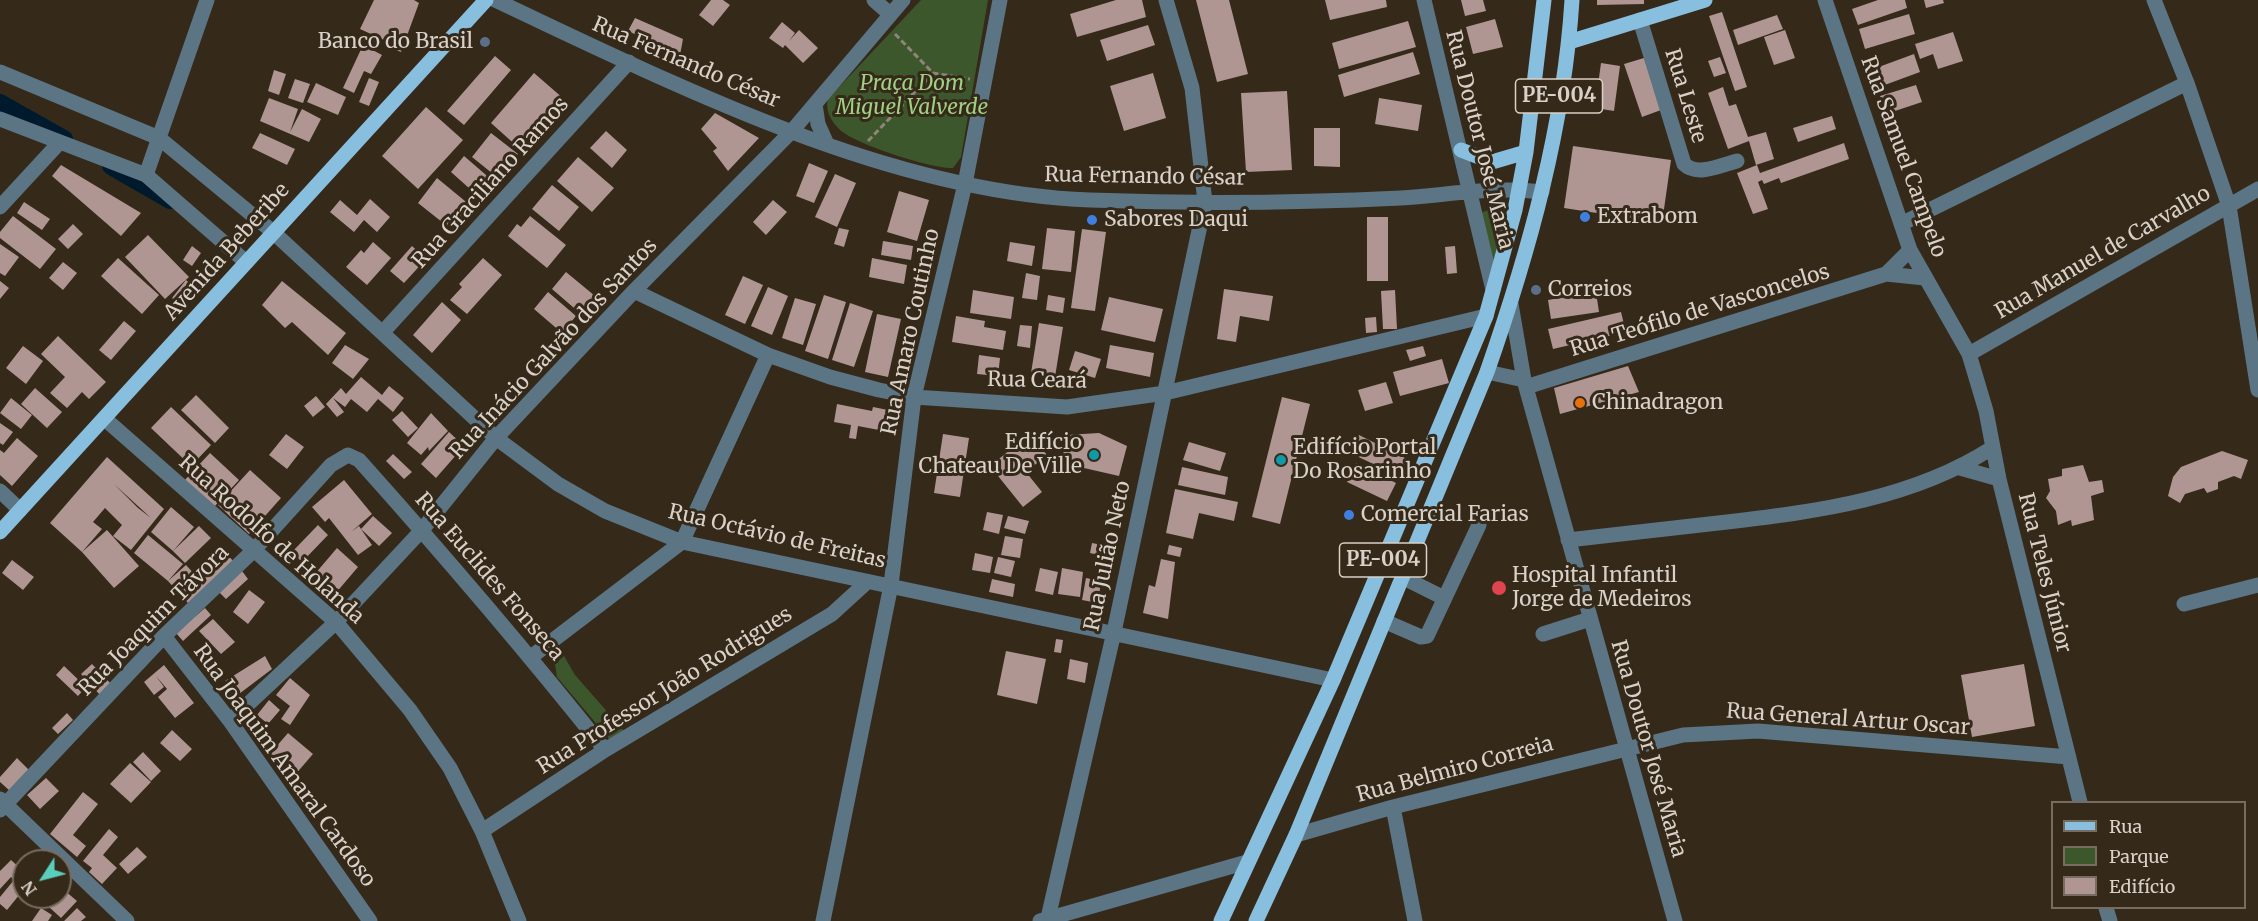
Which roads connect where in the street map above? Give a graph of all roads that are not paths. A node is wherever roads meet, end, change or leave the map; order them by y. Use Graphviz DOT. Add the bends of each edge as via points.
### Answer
graph roads {
  1 [pos="207,0"];
  2 [pos="486,0"];
  3 [pos="495,0"];
  4 [pos="874,0"];
  5 [pos="903,0"];
  6 [pos="1000,0"];
  7 [pos="1166,0"];
  8 [pos="1424,0"];
  9 [pos="1544,0"];
  10 [pos="1572,0"];
  11 [pos="1705,0"];
  12 [pos="1825,0"];
  13 [pos="2154,0"];
  14 [pos="887,18"];
  15 [pos="1640,20"];
  16 [pos="1569,42"];
  17 [pos="629,63"];
  18 [pos="0,72"];
  19 [pos="2187,83"];
  20 [pos="815,104"];
  21 [pos="0,119"];
  22 [pos="792,131"];
  23 [pos="60,142"];
  24 [pos="157,143"];
  25 [pos="827,144"];
  26 [pos="1461,150"];
  27 [pos="1526,152"];
  28 [pos="1737,161"];
  29 [pos="147,172"];
  30 [pos="965,183"];
  31 [pos="1519,189"];
  32 [pos="2258,189"];
  33 [pos="1471,192"];
  34 [pos="1542,192"];
  35 [pos="1204,202"];
  36 [pos="2229,206"];
  37 [pos="0,207"];
  38 [pos="1901,224"];
  39 [pos="273,232"];
  40 [pos="1910,250"];
  41 [pos="246,262"];
  42 [pos="1886,274"];
  43 [pos="1925,278"];
  44 [pos="1493,290"];
  45 [pos="634,291"];
  46 [pos="1511,304"];
  47 [pos="1486,316"];
  48 [pos="383,332"];
  49 [pos="1969,354"];
  50 [pos="768,355"];
  51 [pos="1487,372"];
  52 [pos="1525,384"];
  53 [pos="2258,390"];
  54 [pos="1165,393"];
  55 [pos="914,397"];
  56 [pos="105,419"];
  57 [pos="496,438"];
  58 [pos="1992,448"];
  59 [pos="331,465"];
  60 [pos="1960,468"];
  61 [pos="1999,478"];
  62 [pos="0,491"];
  63 [pos="20,510"];
  64 [pos="1479,525"];
  65 [pos="422,530"];
  66 [pos="0,532"];
  67 [pos="1568,540"];
  68 [pos="682,542"];
  69 [pos="254,550"];
  70 [pos="1402,577"];
  71 [pos="867,582"];
  72 [pos="891,585"];
  73 [pos="2258,585"];
  74 [pos="1444,598"];
  75 [pos="2184,604"];
  76 [pos="1590,619"];
  77 [pos="1384,621"];
  78 [pos="336,622"];
  79 [pos="1114,632"];
  80 [pos="1543,634"];
  81 [pos="164,636"];
  82 [pos="531,657"];
  83 [pos="1333,680"];
  84 [pos="230,721"];
  85 [pos="1626,747"];
  86 [pos="605,750"];
  87 [pos="2069,757"];
  88 [pos="2080,801"];
  89 [pos="2,804"];
  90 [pos="1393,807"];
  91 [pos="482,831"];
  92 [pos="1296,835"];
  93 [pos="1247,862"];
  94 [pos="1044,920"];
  95 [pos="127,921"];
  96 [pos="369,921"];
  97 [pos="519,921"];
  98 [pos="823,921"];
  99 [pos="1221,921"];
  100 [pos="1256,921"];
  101 [pos="1415,921"];
  102 [pos="1675,921"];
  1 -- 24 [label="street"];
  2 -- 39 [label="main road, Avenida Beberibe"];
  3 -- 17 [label="street, Rua Fernando César"];
  4 -- 14 [label="street"];
  5 -- 14 [label="street, Rua Inácio Galvão dos Santos"];
  6 -- 30 [label="street, Rua Amaro Coutinho"];
  7 -- 35 [label="street, Rua Julião Neto" via="1191,88"];
  8 -- 26 [label="street, Rua Doutor José Maria"];
  9 -- 27 [label="main road, PE-004"];
  10 -- 16 [label="main road, PE-004"];
  11 -- 15 [label="main road"];
  12 -- 38 [label="street, Rua Samuel Campelo"];
  13 -- 19 [label="street"];
  14 -- 20 [label="street, Rua Inácio Galvão dos Santos"];
  15 -- 16 [label="main road"];
  15 -- 28 [label="street, Rua Leste" via="1684,164 1699,171"];
  16 -- 34 [label="main road, PE-004"];
  17 -- 22 [label="street, Rua Fernando César"];
  17 -- 48 [label="street, Rua Graciliano Ramos"];
  18 -- 24 [label="street, Rua Octávio de Freitas"];
  19 -- 36 [label="street"];
  19 -- 38 [label="street"];
  20 -- 22 [label="street, Rua Inácio Galvão dos Santos"];
  20 -- 25 [label="street"];
  21 -- 23 [label="street"];
  22 -- 25 [label="street, Rua Fernando César"];
  22 -- 45 [label="street, Rua Inácio Galvão dos Santos"];
  23 -- 29 [label="street"];
  23 -- 37 [label="street"];
  24 -- 29 [label="street"];
  24 -- 39 [label="street, Rua Octávio de Freitas"];
  25 -- 30 [label="street, Rua Fernando César"];
  26 -- 27 [label="main road" via="1492,162"];
  26 -- 33 [label="street, Rua Doutor José Maria"];
  27 -- 31 [label="main road, PE-004"];
  29 -- 41 [label="street"];
  30 -- 35 [label="street, Rua Fernando César" via="1057,198"];
  30 -- 55 [label="street, Rua Amaro Coutinho"];
  31 -- 33 [label="street, Rua Fernando César"];
  31 -- 34 [label="street, Rua Fernando César"];
  31 -- 44 [label="main road, PE-004"];
  32 -- 36 [label="street, Rua Manuel de Carvalho"];
  33 -- 35 [label="street, Rua Fernando César" via="1400,198"];
  33 -- 44 [label="street, Rua Doutor José Maria"];
  34 -- 46 [label="main road, PE-004"];
  35 -- 54 [label="street, Rua Julião Neto"];
  36 -- 49 [label="street, Rua Manuel de Carvalho"];
  36 -- 53 [label="street"];
  38 -- 40 [label="street, Rua Samuel Campelo"];
  39 -- 41 [label="main road, Avenida Beberibe"];
  39 -- 48 [label="street, Rua Octávio de Freitas"];
  40 -- 42 [label="street, Rua Teófilo de Vasconcelos"];
  40 -- 43 [label="street, Rua Samuel Campelo"];
  41 -- 56 [label="main road, Avenida Beberibe"];
  42 -- 43 [label="street, Rua Teófilo de Vasconcelos"];
  42 -- 52 [label="street, Rua Teófilo de Vasconcelos"];
  43 -- 49 [label="street, Rua Samuel Campelo"];
  44 -- 47 [label="main road, PE-004"];
  45 -- 50 [label="street, Rua Ceará"];
  45 -- 57 [label="street, Rua Inácio Galvão dos Santos"];
  46 -- 51 [label="main road, PE-004"];
  46 -- 52 [label="street, Rua Doutor José Maria"];
  47 -- 54 [label="street, Rua Ceará"];
  47 -- 83 [label="main road, PE-004"];
  48 -- 57 [label="street, Rua Octávio de Freitas"];
  49 -- 58 [label="street, Rua Teles Júnior"];
  50 -- 55 [label="street, Rua Ceará" via="830,377"];
  50 -- 68 [label="street"];
  51 -- 52 [label="street"];
  51 -- 70 [label="main road, PE-004"];
  52 -- 67 [label="street, Rua Doutor José Maria"];
  54 -- 55 [label="street, Rua Ceará" via="1067,407"];
  54 -- 79 [label="street, Rua Julião Neto"];
  55 -- 72 [label="street, Rua Amaro Coutinho"];
  56 -- 63 [label="main road, Avenida Beberibe"];
  56 -- 69 [label="street, Rua Rodolfo de Holanda"];
  57 -- 65 [label="street, Rua Inácio Galvão dos Santos"];
  57 -- 68 [label="street, Rua Octávio de Freitas" via="558,484 605,511"];
  58 -- 60 [label="street"];
  58 -- 61 [label="street, Rua Teles Júnior"];
  59 -- 65 [label="street, Rua Euclides Fonseca" via="340,458 354,456"];
  59 -- 69 [label="street, Rua Joaquim Távora"];
  60 -- 61 [label="street"];
  60 -- 67 [label="street" via="1904,490 1842,506"];
  61 -- 87 [label="street, Rua Teles Júnior"];
  62 -- 63 [label="street"];
  63 -- 66 [label="main road, Avenida Beberibe"];
  64 -- 74 [label="street"];
  65 -- 78 [label="street, Rua Inácio Galvão dos Santos"];
  65 -- 82 [label="street, Rua Euclides Fonseca"];
  67 -- 76 [label="street, Rua Doutor José Maria"];
  68 -- 71 [label="street, Rua Octávio de Freitas"];
  68 -- 82 [label="street"];
  69 -- 78 [label="street, Rua Rodolfo de Holanda"];
  69 -- 81 [label="street, Rua Joaquim Távora"];
  70 -- 74 [label="street"];
  70 -- 77 [label="main road, PE-004"];
  71 -- 72 [label="street, Rua Octávio de Freitas"];
  71 -- 86 [label="street, Rua Professor João Rodrigues" via="832,614"];
  72 -- 79 [label="street, Rua Octávio de Freitas"];
  72 -- 98 [label="street, Rua Amaro Coutinho"];
  73 -- 75 [label="street"];
  74 -- 77 [label="street" via="1424,637"];
  76 -- 80 [label="street"];
  76 -- 85 [label="street, Rua Doutor José Maria"];
  77 -- 92 [label="main road, PE-004"];
  78 -- 84 [label="street, Rua Inácio Galvão dos Santos"];
  78 -- 91 [label="street, Rua Rodolfo de Holanda" via="410,710 450,768"];
  79 -- 83 [label="street, Rua Octávio de Freitas"];
  79 -- 94 [label="street, Rua Julião Neto"];
  81 -- 84 [label="street, Rua Joaquim Amaral Cardoso"];
  81 -- 89 [label="street, Rua Joaquim Távora"];
  82 -- 86 [label="street, Rua Euclides Fonseca"];
  83 -- 93 [label="main road, PE-004"];
  84 -- 96 [label="street, Rua Joaquim Amaral Cardoso"];
  85 -- 87 [label="street, Rua General Artur Oscar" via="1683,735 1758,731"];
  85 -- 90 [label="street, Rua Belmiro Correia"];
  85 -- 102 [label="street, Rua Doutor José Maria"];
  86 -- 91 [label="street, Rua Professor João Rodrigues"];
  87 -- 88 [label="street, Rua Teles Júnior"];
  89 -- 95 [label="street"];
  90 -- 92 [label="street, Rua Belmiro Correia"];
  90 -- 101 [label="street"];
  91 -- 97 [label="street, Rua Rodolfo de Holanda"];
  92 -- 100 [label="main road, PE-004"];
  93 -- 94 [label="street"];
  93 -- 99 [label="main road, PE-004"];
}
